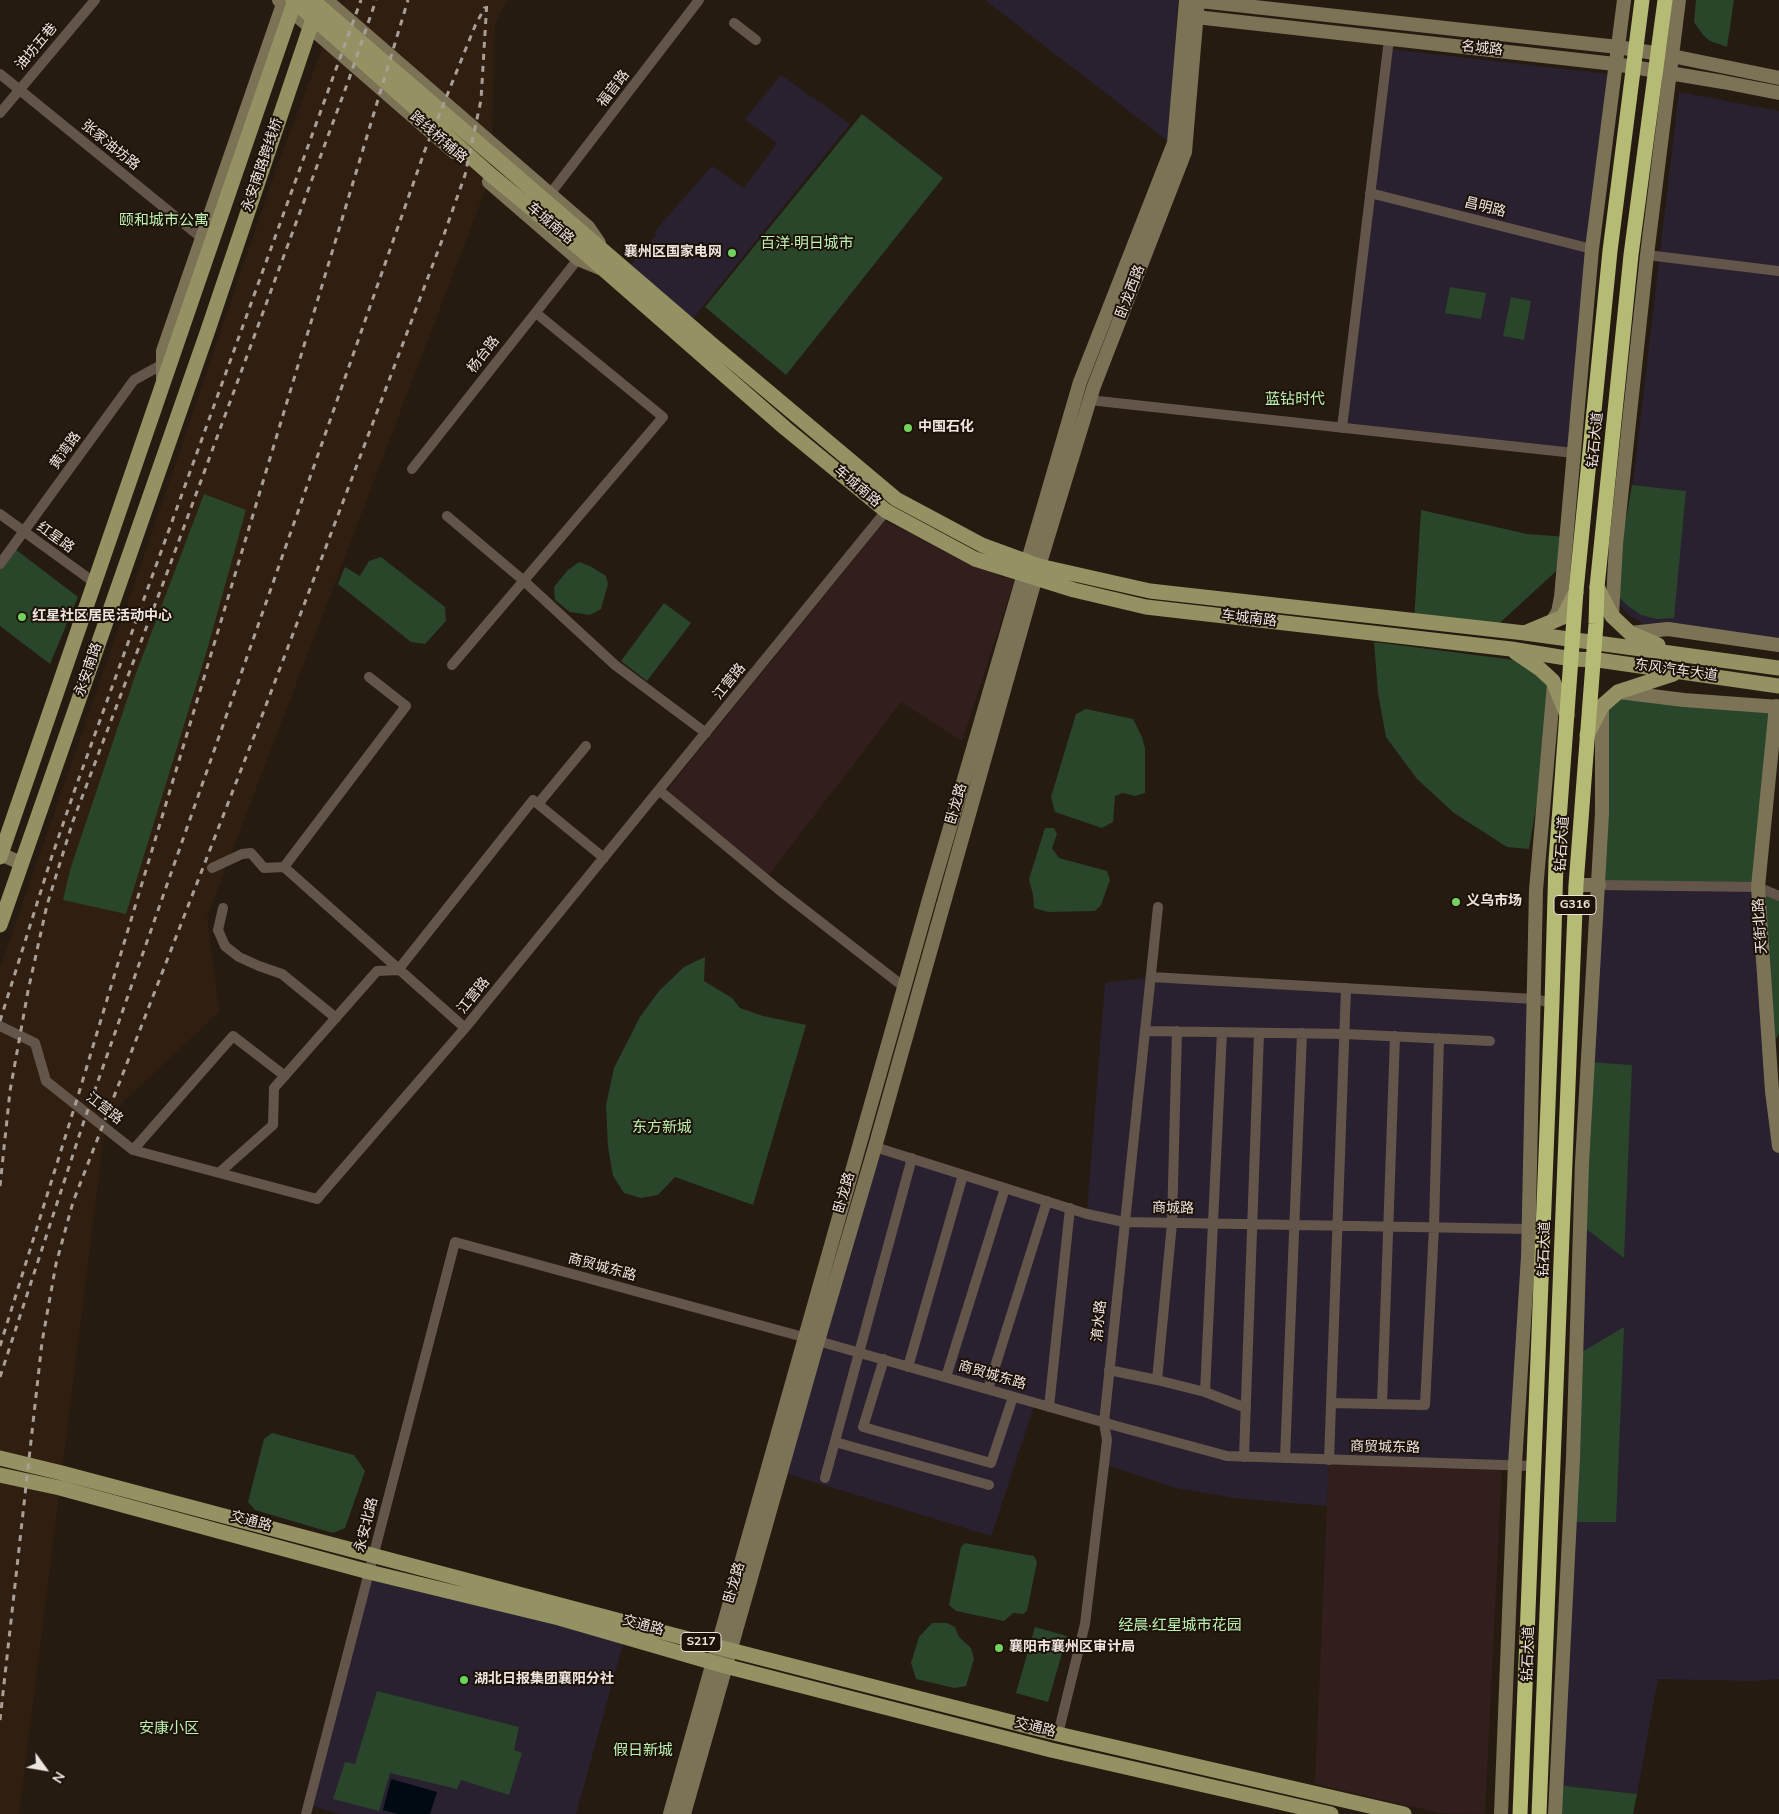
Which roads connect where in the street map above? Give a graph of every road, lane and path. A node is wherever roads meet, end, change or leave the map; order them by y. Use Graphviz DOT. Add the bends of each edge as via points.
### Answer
graph roads {
  1 [pos="95,0"];
  2 [pos="312,0"];
  3 [pos="319,0"];
  4 [pos="326,0"];
  5 [pos="700,0"];
  6 [pos="1186,0"];
  7 [pos="1191,0"];
  8 [pos="1198,0"];
  9 [pos="1624,0"];
  10 [pos="1642,0"];
  11 [pos="1665,0"];
  12 [pos="1679,0"];
  13 [pos="287,1"];
  14 [pos="1190,17"];
  15 [pos="734,23"];
  16 [pos="1389,39"];
  17 [pos="756,40"];
  18 [pos="1618,47"];
  19 [pos="1635,50"];
  20 [pos="1666,55"];
  21 [pos="1615,64"];
  22 [pos="1633,68"];
  23 [pos="1663,73"];
  24 [pos="0,74"];
  25 [pos="1779,78"];
  26 [pos="19,90"];
  27 [pos="1779,93"];
  28 [pos="0,113"];
  29 [pos="1370,193"];
  30 [pos="550,194"];
  31 [pos="203,239"];
  32 [pos="1592,249"];
  33 [pos="1610,251"];
  34 [pos="605,252"];
  35 [pos="1632,255"];
  36 [pos="1647,255"];
  37 [pos="578,259"];
  38 [pos="603,269"];
  39 [pos="1779,271"];
  40 [pos="536,313"];
  41 [pos="185,323"];
  42 [pos="208,330"];
  43 [pos="163,364"];
  44 [pos="162,388"];
  45 [pos="1632,395"];
  46 [pos="1089,400"];
  47 [pos="1342,428"];
  48 [pos="1574,453"];
  49 [pos="1610,461"];
  50 [pos="412,469"];
  51 [pos="886,511"];
  52 [pos="0,514"];
  53 [pos="447,516"];
  54 [pos="24,532"];
  55 [pos="104,557"];
  56 [pos="126,563"];
  57 [pos="0,564"];
  58 [pos="1031,570"];
  59 [pos="524,581"];
  60 [pos="95,583"];
  61 [pos="1597,587"];
  62 [pos="1576,591"];
  63 [pos="1612,616"];
  64 [pos="1551,623"];
  65 [pos="1525,633"];
  66 [pos="1630,633"];
  67 [pos="1573,640"];
  68 [pos="1595,642"];
  69 [pos="1779,645"];
  70 [pos="1511,649"];
  71 [pos="1678,654"];
  72 [pos="1572,658"];
  73 [pos="1593,660"];
  74 [pos="452,665"];
  75 [pos="1779,668"];
  76 [pos="1679,672"];
  77 [pos="369,677"];
  78 [pos="1554,681"];
  79 [pos="1779,686"];
  80 [pos="1618,692"];
  81 [pos="1602,706"];
  82 [pos="1777,706"];
  83 [pos="1567,715"];
  84 [pos="706,733"];
  85 [pos="1587,736"];
  86 [pos="586,746"];
  87 [pos="660,791"];
  88 [pos="538,804"];
  89 [pos="0,856"];
  90 [pos="1556,856"];
  91 [pos="604,858"];
  92 [pos="21,863"];
  93 [pos="284,867"];
  94 [pos="212,868"];
  95 [pos="1537,879"];
  96 [pos="1576,885"];
  97 [pos="1599,885"];
  98 [pos="1758,887"];
  99 [pos="1779,896"];
  100 [pos="1158,907"];
  101 [pos="223,908"];
  102 [pos="0,925"];
  103 [pos="1573,969"];
  104 [pos="398,970"];
  105 [pos="1594,971"];
  106 [pos="1151,977"];
  107 [pos="904,987"];
  108 [pos="1346,988"];
  109 [pos="1534,999"];
  110 [pos="1552,1003"];
  111 [pos="336,1018"];
  112 [pos="0,1026"];
  113 [pos="465,1028"];
  114 [pos="1145,1031"];
  115 [pos="1177,1031"];
  116 [pos="1222,1032"];
  117 [pos="1259,1032"];
  118 [pos="1302,1033"];
  119 [pos="1344,1034"];
  120 [pos="1395,1036"];
  121 [pos="1439,1038"];
  122 [pos="1490,1041"];
  123 [pos="285,1076"];
  124 [pos="1568,1102"];
  125 [pos="1586,1103"];
  126 [pos="1779,1146"];
  127 [pos="875,1147"];
  128 [pos="133,1150"];
  129 [pos="912,1158"];
  130 [pos="220,1172"];
  131 [pos="964,1175"];
  132 [pos="1005,1188"];
  133 [pos="1047,1201"];
  134 [pos="1070,1208"];
  135 [pos="1124,1222"];
  136 [pos="1172,1223"];
  137 [pos="1213,1224"];
  138 [pos="1252,1224"];
  139 [pos="1295,1225"];
  140 [pos="1337,1226"];
  141 [pos="1388,1226"];
  142 [pos="1434,1227"];
  143 [pos="1535,1229"];
  144 [pos="455,1242"];
  145 [pos="811,1339"];
  146 [pos="859,1353"];
  147 [pos="884,1359"];
  148 [pos="908,1367"];
  149 [pos="1109,1370"];
  150 [pos="946,1378"];
  151 [pos="1157,1380"];
  152 [pos="988,1389"];
  153 [pos="1205,1392"];
  154 [pos="1013,1397"];
  155 [pos="1331,1404"];
  156 [pos="1382,1404"];
  157 [pos="1049,1407"];
  158 [pos="1246,1408"];
  159 [pos="1104,1423"];
  160 [pos="835,1442"];
  161 [pos="1244,1457"];
  162 [pos="0,1458"];
  163 [pos="1285,1458"];
  164 [pos="1329,1460"];
  165 [pos="1515,1464"];
  166 [pos="1533,1466"];
  167 [pos="0,1475"];
  168 [pos="825,1478"];
  169 [pos="989,1485"];
  170 [pos="374,1555"];
  171 [pos="369,1572"];
  172 [pos="1548,1603"];
  173 [pos="1566,1605"];
  174 [pos="724,1648"];
  175 [pos="1507,1653"];
  176 [pos="1526,1653"];
  177 [pos="719,1664"];
  178 [pos="1058,1734"];
  179 [pos="1502,1790"];
  180 [pos="1555,1813"];
  181 [pos="306,1814"];
  182 [pos="670,1814"];
  183 [pos="684,1814"];
  184 [pos="1331,1814"];
  185 [pos="1404,1814"];
  186 [pos="1496,1814"];
  187 [pos="1501,1814"];
  188 [pos="1520,1814"];
  189 [pos="1539,1814"];
  1 -- 26 [label="street, 油坊五巷"];
  2 -- 34 [label="main road, 车城南路"];
  3 -- 42 [label="main road, 永安南路跨线桥"];
  4 -- 30 [label="street"];
  5 -- 30 [label="street, 福音路"];
  6 -- 14 [label="street, 卧龙西路"];
  7 -- 8 [label="street, 名城路"];
  8 -- 14 [label="street, 卧龙西路"];
  8 -- 18 [label="street, 名城路"];
  9 -- 18 [label="street"];
  10 -- 19 [label="highway, 钻石大道 / G316"];
  11 -- 20 [label="highway, 钻石大道 / G316"];
  12 -- 20 [label="street"];
  13 -- 31 [label="street"];
  13 -- 37 [label="street, 跨线桥辅路"];
  13 -- 38 [label="main road, 车城南路"];
  13 -- 41 [label="main road, 永安南路跨线桥"];
  14 -- 16 [label="street, 名城路"];
  14 -- 46 [label="street, 卧龙西路" via="1185,152"];
  14 -- 58 [label="street, 卧龙西路" via="1174,143 1080,382"];
  15 -- 17 [label="street"];
  16 -- 21 [label="street, 名城路"];
  16 -- 29 [label="street"];
  18 -- 19 [label="street, 名城路"];
  18 -- 21 [label="street"];
  19 -- 20 [label="street, 名城路"];
  19 -- 22 [label="highway, 钻石大道 / G316"];
  20 -- 23 [label="highway, 钻石大道 / G316"];
  20 -- 25 [label="street, 名城路"];
  21 -- 22 [label="street, 名城路"];
  21 -- 32 [label="street"];
  22 -- 23 [label="street, 名城路"];
  22 -- 33 [label="highway, 钻石大道 / G316"];
  23 -- 27 [label="street, 名城路"];
  23 -- 35 [label="highway, 钻石大道 / G316"];
  23 -- 36 [label="street"];
  24 -- 26 [label="street, 张家油坊路"];
  26 -- 28 [label="street, 油坊五巷"];
  26 -- 31 [label="street, 张家油坊路"];
  29 -- 32 [label="street, 昌明路"];
  29 -- 47 [label="street"];
  30 -- 34 [label="street" via="588,227"];
  31 -- 43 [label="street" via="163,351"];
  32 -- 33 [label="street"];
  32 -- 48 [label="street"];
  33 -- 62 [label="highway, 钻石大道 / G316"];
  34 -- 58 [label="main road, 车城南路" via="896,499"];
  35 -- 36 [label="street"];
  35 -- 49 [label="highway, 钻石大道 / G316"];
  36 -- 39 [label="street"];
  36 -- 45 [label="street"];
  37 -- 38 [label="street, 跨线桥辅路"];
  37 -- 40 [label="street, 杨台路"];
  38 -- 51 [label="main road, 车城南路" via="785,428"];
  40 -- 50 [label="street, 杨台路"];
  40 -- 59 [label="street" via="663,417"];
  41 -- 44 [label="main road, 永安南路"];
  42 -- 56 [label="main road, 永安南路"];
  43 -- 44 [label="street"];
  43 -- 54 [label="street, 黄湾路" via="134,380"];
  44 -- 55 [label="main road, 永安南路"];
  45 -- 49 [label="street"];
  45 -- 63 [label="street" via="1616,544"];
  46 -- 47 [label="street"];
  46 -- 58 [label="street, 卧龙西路"];
  47 -- 48 [label="street"];
  48 -- 64 [label="street" via="1562,597"];
  49 -- 61 [label="highway, 钻石大道 / G316"];
  51 -- 58 [label="main road, 车城南路" via="975,559"];
  51 -- 84 [label="street, 江营路"];
  52 -- 54 [label="street, 红星路"];
  53 -- 59 [label="street"];
  54 -- 57 [label="street, 黄湾路"];
  54 -- 60 [label="street, 红星路"];
  55 -- 56 [label="main road"];
  55 -- 60 [label="main road, 永安南路"];
  56 -- 92 [label="main road, 永安南路"];
  58 -- 65 [label="main road, 车城南路" via="1150,591"];
  58 -- 70 [label="main road, 车城南路" via="1074,590 1146,607"];
  58 -- 107 [label="street, 卧龙路"];
  58 -- 127 [label="street, 卧龙路"];
  59 -- 74 [label="street"];
  59 -- 84 [label="street" via="615,665"];
  60 -- 89 [label="main road, 永安南路"];
  61 -- 63 [label="main road"];
  61 -- 68 [label="highway, 钻石大道 / G316"];
  62 -- 64 [label="main road" via="1563,617"];
  62 -- 67 [label="highway, 钻石大道 / G316"];
  63 -- 66 [label="main road"];
  64 -- 65 [label="main road"];
  65 -- 67 [label="main road, 车城南路"];
  66 -- 69 [label="street" via="1668,629"];
  66 -- 71 [label="main road"];
  67 -- 68 [label="main road, 东风汽车大道"];
  67 -- 72 [label="highway, 钻石大道 / G316"];
  68 -- 71 [label="main road, 东风汽车大道"];
  68 -- 73 [label="highway, 钻石大道 / G316"];
  70 -- 72 [label="main road, 车城南路"];
  70 -- 78 [label="main road"];
  71 -- 75 [label="main road, 东风汽车大道"];
  72 -- 73 [label="main road, 东风汽车大道"];
  72 -- 83 [label="highway, 钻石大道 / G316"];
  73 -- 76 [label="main road, 东风汽车大道"];
  73 -- 85 [label="highway, 钻石大道 / G316"];
  76 -- 79 [label="main road, 东风汽车大道"];
  76 -- 80 [label="main road"];
  77 -- 93 [label="street" via="406,706"];
  78 -- 83 [label="main road"];
  78 -- 95 [label="street"];
  80 -- 81 [label="main road"];
  80 -- 82 [label="street"];
  81 -- 85 [label="main road"];
  81 -- 97 [label="street"];
  82 -- 98 [label="street, 天街北路"];
  83 -- 90 [label="highway, 钻石大道 / G316"];
  84 -- 87 [label="street, 江营路"];
  85 -- 96 [label="highway, 钻石大道 / G316"];
  86 -- 88 [label="street"];
  87 -- 91 [label="street, 江营路"];
  87 -- 107 [label="street" via="778,889"];
  88 -- 91 [label="street"];
  88 -- 104 [label="street" via="533,800"];
  89 -- 92 [label="street"];
  90 -- 95 [label="street"];
  90 -- 110 [label="highway, 钻石大道 / G316"];
  91 -- 113 [label="street, 江营路"];
  92 -- 102 [label="main road, 永安南路"];
  93 -- 94 [label="street" via="264,868 250,853"];
  93 -- 104 [label="street"];
  95 -- 109 [label="street"];
  96 -- 97 [label="street"];
  96 -- 103 [label="highway, 钻石大道 / G316"];
  97 -- 98 [label="street"];
  97 -- 105 [label="street"];
  98 -- 99 [label="street"];
  98 -- 126 [label="street, 天街北路" via="1772,1091"];
  100 -- 106 [label="street, 淯水路"];
  101 -- 111 [label="street" via="218,930 225,946 239,957 282,974"];
  103 -- 105 [label="street"];
  103 -- 124 [label="highway, 钻石大道 / G316"];
  104 -- 111 [label="street" via="377,971"];
  104 -- 113 [label="street"];
  105 -- 125 [label="street"];
  106 -- 108 [label="street"];
  106 -- 114 [label="street, 淯水路"];
  107 -- 145 [label="street, 卧龙路"];
  108 -- 109 [label="street"];
  108 -- 119 [label="street"];
  109 -- 110 [label="street"];
  109 -- 143 [label="street"];
  110 -- 143 [label="highway, 钻石大道 / G316"];
  111 -- 123 [label="street"];
  112 -- 128 [label="street, 江营路" via="35,1043 46,1081"];
  113 -- 130 [label="street, 江营路" via="317,1199"];
  114 -- 115 [label="street"];
  114 -- 135 [label="street, 淯水路"];
  115 -- 116 [label="street"];
  115 -- 136 [label="street"];
  116 -- 117 [label="street"];
  116 -- 137 [label="street"];
  117 -- 118 [label="street"];
  117 -- 138 [label="street"];
  118 -- 119 [label="street"];
  118 -- 139 [label="street"];
  119 -- 120 [label="street"];
  119 -- 140 [label="street"];
  120 -- 121 [label="street"];
  120 -- 141 [label="street"];
  121 -- 122 [label="street"];
  121 -- 142 [label="street"];
  123 -- 128 [label="street" via="233,1036"];
  123 -- 130 [label="street" via="274,1088 273,1125"];
  124 -- 125 [label="street"];
  124 -- 172 [label="highway, 钻石大道 / G316"];
  125 -- 173 [label="street"];
  127 -- 129 [label="street, 商城路"];
  127 -- 145 [label="street, 卧龙路"];
  128 -- 130 [label="street, 江营路"];
  129 -- 131 [label="street, 商城路"];
  129 -- 146 [label="street"];
  131 -- 132 [label="street, 商城路"];
  131 -- 148 [label="street"];
  132 -- 133 [label="street, 商城路"];
  132 -- 150 [label="street"];
  133 -- 134 [label="street, 商城路"];
  133 -- 152 [label="street"];
  134 -- 135 [label="street, 商城路"];
  134 -- 157 [label="street"];
  135 -- 136 [label="street, 商城路"];
  135 -- 149 [label="street, 淯水路"];
  136 -- 137 [label="street, 商城路"];
  136 -- 151 [label="street"];
  137 -- 138 [label="street, 商城路"];
  137 -- 153 [label="street"];
  138 -- 139 [label="street, 商城路"];
  138 -- 158 [label="street"];
  139 -- 140 [label="street, 商城路"];
  139 -- 163 [label="street"];
  140 -- 141 [label="street, 商城路"];
  140 -- 155 [label="street"];
  141 -- 142 [label="street, 商城路"];
  141 -- 156 [label="street"];
  142 -- 143 [label="street, 商城路"];
  142 -- 156 [label="street" via="1425,1405"];
  143 -- 165 [label="street" via="1528,1266"];
  143 -- 166 [label="highway, 钻石大道 / G316"];
  144 -- 145 [label="street, 商贸城东路"];
  144 -- 170 [label="street, 永安北路"];
  145 -- 146 [label="street, 商贸城东路"];
  145 -- 174 [label="street, 卧龙路"];
  146 -- 147 [label="street, 商贸城东路"];
  146 -- 160 [label="street"];
  147 -- 148 [label="street, 商贸城东路"];
  147 -- 154 [label="street" via="863,1427 991,1463"];
  148 -- 150 [label="street, 商贸城东路"];
  149 -- 151 [label="street"];
  149 -- 159 [label="street, 淯水路"];
  150 -- 152 [label="street, 商贸城东路"];
  151 -- 153 [label="street"];
  152 -- 154 [label="street, 商贸城东路"];
  153 -- 158 [label="street"];
  154 -- 157 [label="street, 商贸城东路"];
  155 -- 156 [label="street"];
  155 -- 164 [label="street"];
  157 -- 159 [label="street, 商贸城东路"];
  158 -- 161 [label="street"];
  159 -- 161 [label="street, 商贸城东路" via="1227,1456"];
  159 -- 178 [label="street, 淯水路" via="1107,1440 1085,1624"];
  160 -- 168 [label="street"];
  160 -- 169 [label="street"];
  161 -- 163 [label="street, 商贸城东路"];
  162 -- 170 [label="main road, 交通路 / S217"];
  163 -- 164 [label="street, 商贸城东路"];
  164 -- 165 [label="street, 商贸城东路"];
  165 -- 166 [label="street, 商贸城东路"];
  165 -- 175 [label="street"];
  166 -- 176 [label="highway, 钻石大道 / G316"];
  167 -- 171 [label="main road, 交通路 / S217" via="60,1488"];
  170 -- 171 [label="street, 永安北路"];
  170 -- 174 [label="main road, 交通路 / S217"];
  171 -- 177 [label="main road, 交通路 / S217" via="559,1618"];
  171 -- 181 [label="street, 永安北路"];
  172 -- 173 [label="street"];
  172 -- 189 [label="highway, 钻石大道 / G316"];
  173 -- 180 [label="street"];
  174 -- 177 [label="street, 卧龙路"];
  174 -- 178 [label="main road, 交通路 / S217"];
  175 -- 176 [label="street"];
  175 -- 179 [label="street"];
  176 -- 188 [label="highway, 钻石大道 / G316"];
  177 -- 182 [label="street, 卧龙路"];
  177 -- 183 [label="street, 卧龙路"];
  177 -- 184 [label="main road, 交通路 / S217" via="1051,1750"];
  178 -- 185 [label="main road, 交通路 / S217"];
  179 -- 186 [label="street"];
  179 -- 187 [label="street"];
}
